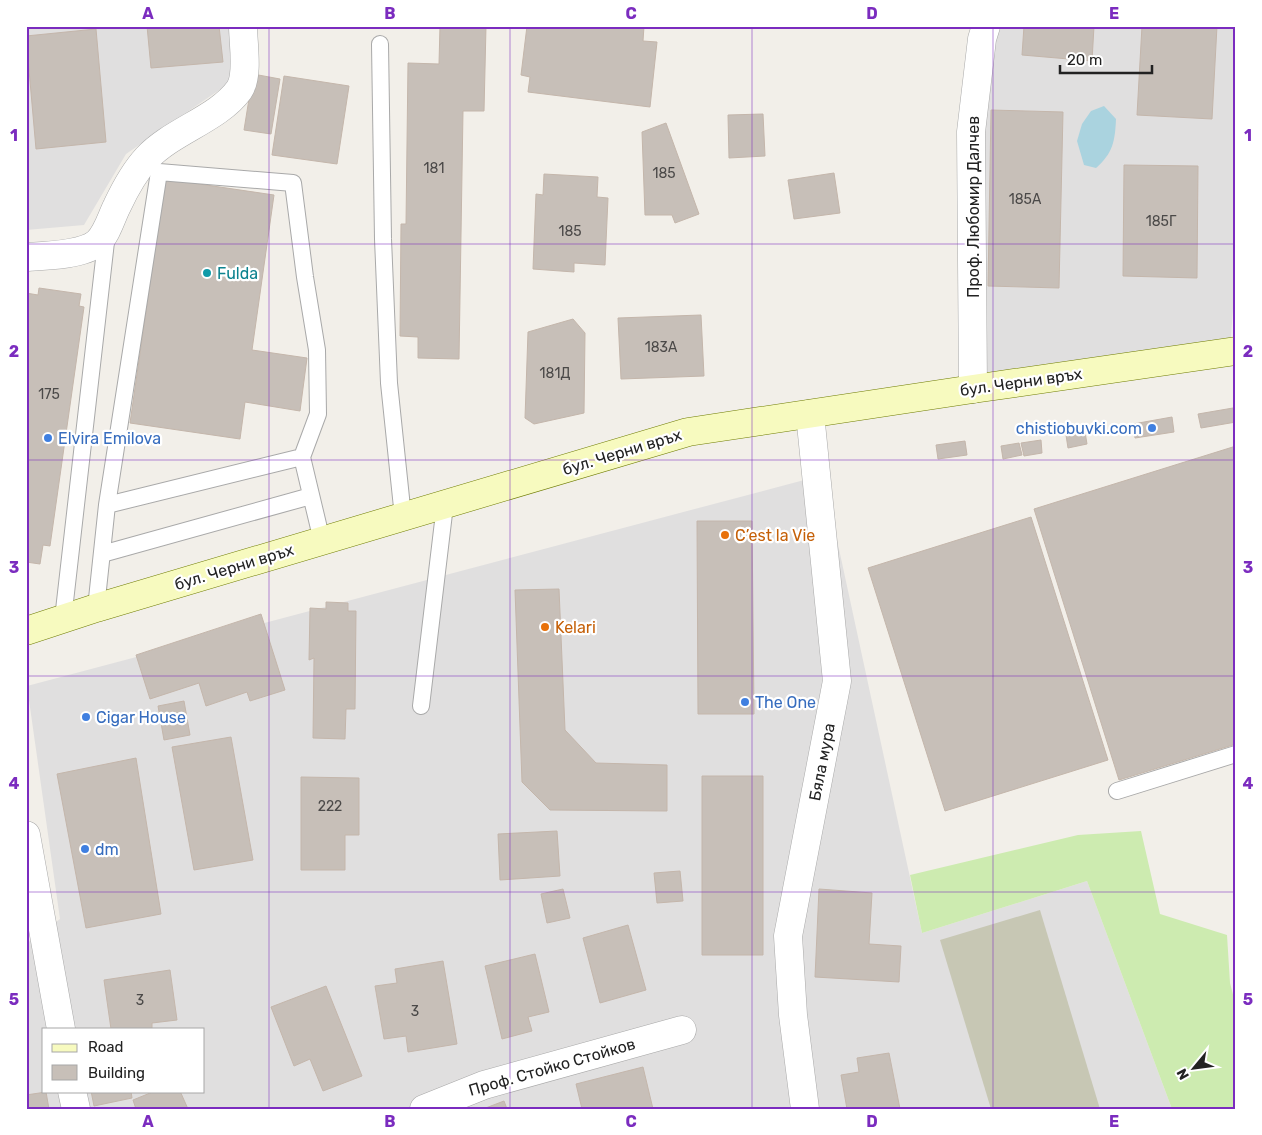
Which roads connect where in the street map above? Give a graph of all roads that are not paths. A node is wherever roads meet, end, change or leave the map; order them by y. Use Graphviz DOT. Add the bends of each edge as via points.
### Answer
graph roads {
  1 [pos="243,26"];
  2 [pos="986,26"];
  3 [pos="380,44"];
  4 [pos="107,228"];
  5 [pos="26,257"];
  6 [pos="1236,351"];
  7 [pos="973,389"];
  8 [pos="810,414"];
  9 [pos="302,457"];
  10 [pos="311,496"];
  11 [pos="107,505"];
  12 [pos="444,505"];
  13 [pos="403,517"];
  14 [pos="322,541"];
  15 [pos="102,554"];
  16 [pos="96,608"];
  17 [pos="63,619"];
  18 [pos="26,631"];
  19 [pos="421,706"];
  20 [pos="1236,754"];
  21 [pos="1117,791"];
  22 [pos="26,835"];
  23 [pos="33,915"];
  24 [pos="61,1028"];
  25 [pos="682,1030"];
  26 [pos="72,1092"];
  27 [pos="76,1109"];
  28 [pos="424,1109"];
  29 [pos="805,1109"];
  1 -- 4 [label="street" via="244,76 240,89 226,104 149,156 135,173"];
  2 -- 7 [label="street, Проф. Любомир Далчев" via="971,132"];
  3 -- 13 [label="lane" via="389,383"];
  4 -- 5 [label="street" via="96,244 73,253"];
  4 -- 17 [label="lane"];
  6 -- 7 [label="main road, бул. Черни връх"];
  7 -- 8 [label="main road, бул. Черни връх"];
  8 -- 12 [label="main road, бул. Черни връх" via="688,432"];
  8 -- 29 [label="street, Бяла мура" via="838,681 788,936 793,1015"];
  9 -- 10 [label="lane"];
  9 -- 11 [label="lane"];
  9 -- 11 [label="lane" via="318,414 317,350 293,183 159,172"];
  10 -- 14 [label="lane"];
  10 -- 15 [label="lane"];
  11 -- 15 [label="lane"];
  12 -- 13 [label="main road, бул. Черни връх"];
  12 -- 19 [label="lane"];
  13 -- 14 [label="main road, бул. Черни връх"];
  14 -- 16 [label="main road, бул. Черни връх"];
  15 -- 16 [label="lane"];
  16 -- 17 [label="main road, бул. Черни връх"];
  17 -- 18 [label="main road, бул. Черни връх"];
  20 -- 21 [label="lane"];
  22 -- 23 [label="street"];
  23 -- 24 [label="street"];
  25 -- 28 [label="street, Проф. Стойко Стойков" via="484,1085"];
  26 -- 27 [label="street"];
}
